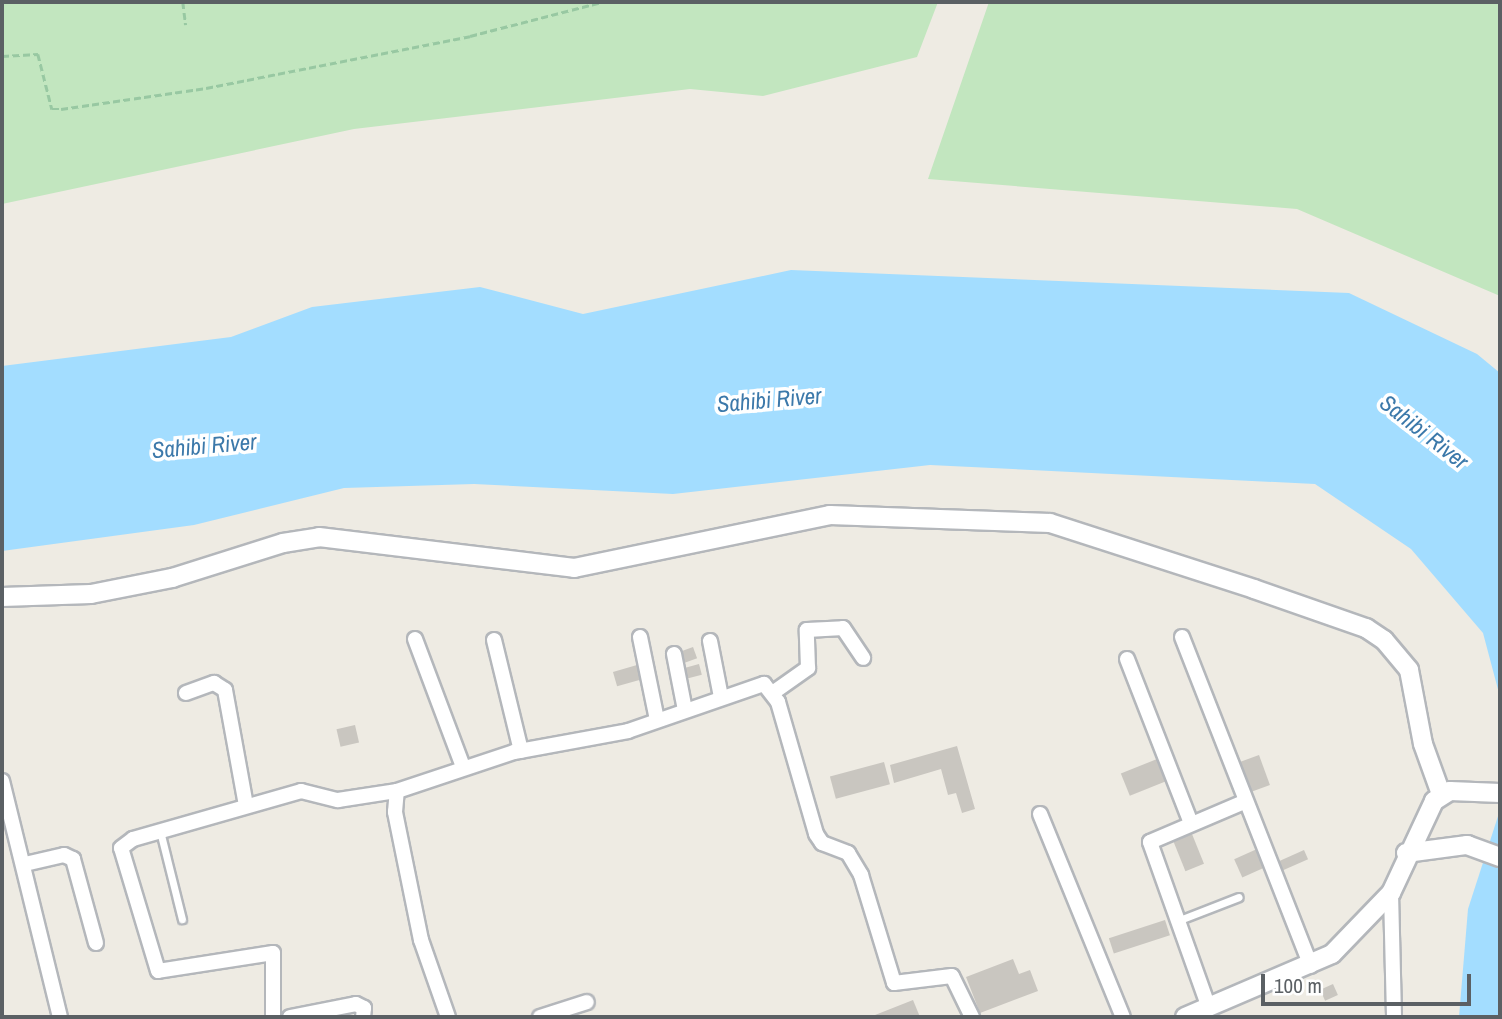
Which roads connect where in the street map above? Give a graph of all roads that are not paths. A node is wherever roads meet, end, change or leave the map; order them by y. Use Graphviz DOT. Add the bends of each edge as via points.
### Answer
graph roads {
  1 [pos="2,597"];
  2 [pos="640,637"];
  3 [pos="1182,637"];
  4 [pos="415,639"];
  5 [pos="494,640"];
  6 [pos="710,641"];
  7 [pos="674,654"];
  8 [pos="863,658"];
  9 [pos="1127,659"];
  10 [pos="774,692"];
  11 [pos="186,693"];
  12 [pos="721,697"];
  13 [pos="685,710"];
  14 [pos="657,720"];
  15 [pos="521,751"];
  16 [pos="463,767"];
  17 [pos="2,781"];
  18 [pos="397,791"];
  19 [pos="1500,793"];
  20 [pos="1441,794"];
  21 [pos="1246,801"];
  22 [pos="246,806"];
  23 [pos="1040,814"];
  24 [pos="1191,823"];
  25 [pos="160,831"];
  26 [pos="1406,853"];
  27 [pos="1500,857"];
  28 [pos="25,864"];
  29 [pos="1391,893"];
  30 [pos="1239,897"];
  31 [pos="181,919"];
  32 [pos="1177,922"];
  33 [pos="96,943"];
  34 [pos="1311,966"];
  35 [pos="587,1002"];
  36 [pos="1209,1008"];
  37 [pos="60,1017"];
  38 [pos="273,1017"];
  39 [pos="290,1017"];
  40 [pos="363,1017"];
  41 [pos="449,1017"];
  42 [pos="540,1017"];
  43 [pos="972,1017"];
  44 [pos="1123,1017"];
  45 [pos="1185,1017"];
  46 [pos="1394,1017"];
  1 -- 20 [label="street" via="91,594 319,537 574,568 830,515 1050,523 1366,628 1384,640 1409,670 1423,744"];
  2 -- 14 [label="street"];
  3 -- 21 [label="street"];
  4 -- 16 [label="street"];
  5 -- 15 [label="street"];
  6 -- 12 [label="street"];
  7 -- 13 [label="street"];
  8 -- 10 [label="street" via="843,628 807,630 808,668"];
  9 -- 24 [label="street"];
  10 -- 12 [label="street" via="764,684"];
  10 -- 43 [label="street" via="816,834 854,860 894,983 952,975"];
  11 -- 22 [label="street" via="214,683 225,690"];
  12 -- 13 [label="street"];
  13 -- 14 [label="street"];
  14 -- 15 [label="street"];
  15 -- 16 [label="street"];
  16 -- 18 [label="street"];
  17 -- 28 [label="street"];
  18 -- 22 [label="street" via="338,800 309,790"];
  18 -- 41 [label="street" via="395,812 421,940"];
  19 -- 20 [label="street"];
  20 -- 26 [label="street"];
  21 -- 24 [label="street"];
  21 -- 34 [label="street"];
  22 -- 25 [label="street"];
  23 -- 44 [label="street"];
  24 -- 32 [label="street" via="1150,842"];
  25 -- 31 [label="lane"];
  25 -- 38 [label="street" via="121,848 158,971 274,953"];
  26 -- 27 [label="street" via="1467,845"];
  26 -- 29 [label="street"];
  28 -- 33 [label="street" via="64,855 73,859"];
  28 -- 37 [label="street"];
  29 -- 34 [label="street" via="1351,939"];
  29 -- 46 [label="street"];
  30 -- 32 [label="lane"];
  32 -- 36 [label="street"];
  34 -- 36 [label="street"];
  35 -- 42 [label="street"];
  36 -- 45 [label="street"];
  39 -- 40 [label="street" via="356,1004 364,1008"];
}
